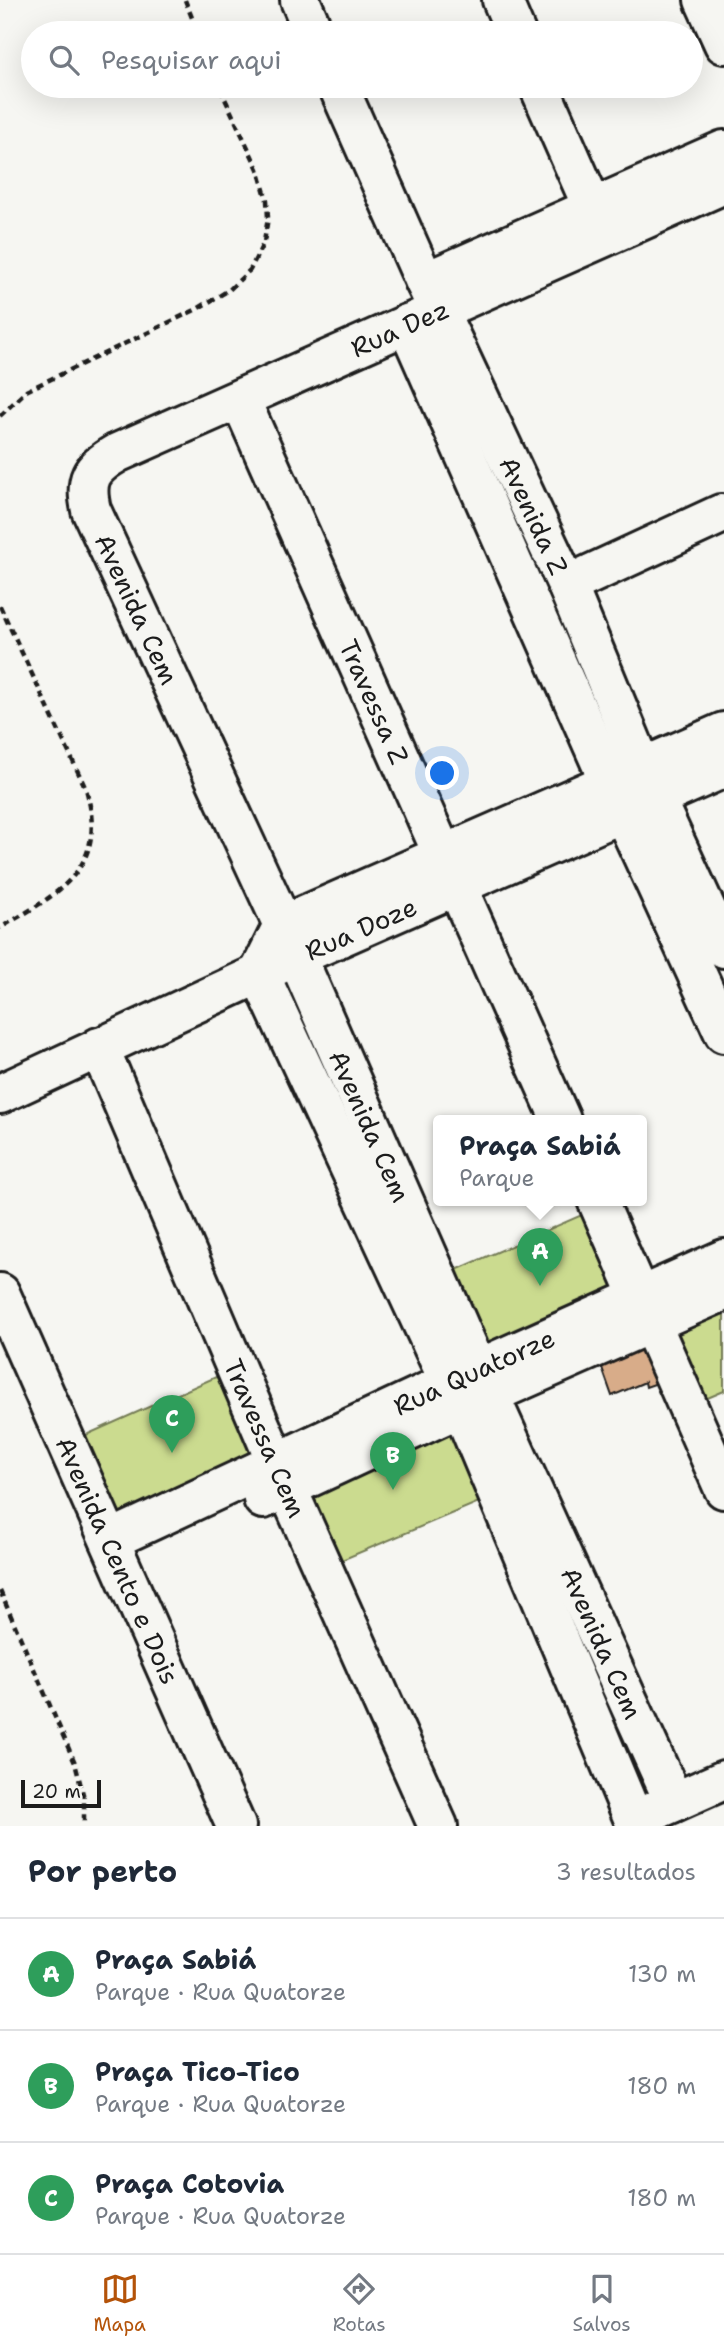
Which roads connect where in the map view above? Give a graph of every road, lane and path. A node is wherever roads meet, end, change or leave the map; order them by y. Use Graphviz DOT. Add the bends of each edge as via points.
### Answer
graph roads {
  1 [pos="186,0"];
  2 [pos="300,0"];
  3 [pos="502,0"];
  4 [pos="704,0"];
  5 [pos="194,21"];
  6 [pos="309,21"];
  7 [pos="511,21"];
  8 [pos="724,44"];
  9 [pos="225,98"];
  10 [pos="343,98"];
  11 [pos="544,98"];
  12 [pos="724,150"];
  13 [pos="724,184"];
  14 [pos="599,222"];
  15 [pos="423,306"];
  16 [pos="240,399"];
  17 [pos="0,416"];
  18 [pos="88,487"];
  19 [pos="721,514"];
  20 [pos="567,585"];
  21 [pos="0,606"];
  22 [pos="724,732"];
  23 [pos="724,768"];
  24 [pos="633,790"];
  25 [pos="450,871"];
  26 [pos="0,928"];
  27 [pos="724,948"];
  28 [pos="277,951"];
  29 [pos="724,1033"];
  30 [pos="99,1047"];
  31 [pos="0,1094"];
  32 [pos="559,1115"];
  33 [pos="600,1206"];
  34 [pos="724,1259"];
  35 [pos="724,1291"];
  36 [pos="0,1293"];
  37 [pos="645,1309"];
  38 [pos="469,1388"];
  39 [pos="282,1476"];
  40 [pos="724,1489"];
  41 [pos="116,1551"];
  42 [pos="0,1591"];
  43 [pos="724,1780"];
  44 [pos="674,1802"];
  45 [pos="627,1823"];
  46 [pos="84,1826"];
  47 [pos="236,1826"];
  48 [pos="438,1826"];
  1 -- 5 [label="path"];
  2 -- 6 [label="street"];
  3 -- 7 [label="street"];
  4 -- 8 [label="street"];
  9 -- 17 [label="path" via="258,169 267,200 264,242 250,270 229,290 197,309 26,391"];
  10 -- 15 [label="street, Avenida Z"];
  11 -- 14 [label="street"];
  12 -- 14 [label="street, Rua Dez"];
  13 -- 14 [label="street, Rua Dez"];
  14 -- 15 [label="street, Rua Dez"];
  15 -- 16 [label="street, Rua Dez"];
  15 -- 20 [label="street, Avenida Z"];
  15 -- 24 [label="street, Avenida Z"];
  16 -- 18 [label="street, Rua Dez" via="100,463"];
  16 -- 25 [label="street, Travessa Z"];
  18 -- 28 [label="street, Avenida Cem" via="91,510"];
  19 -- 20 [label="street"];
  20 -- 24 [label="street, Avenida Z"];
  21 -- 26 [label="path" via="86,789 91,818 84,860 75,875 65,887"];
  22 -- 24 [label="street, Rua Doze"];
  23 -- 24 [label="street, Rua Doze"];
  24 -- 25 [label="street, Rua Doze"];
  24 -- 27 [label="street, Avenida Z"];
  24 -- 29 [label="street, Avenida Z"];
  25 -- 28 [label="street, Rua Doze"];
  25 -- 32 [label="street, Travessa Z"];
  28 -- 30 [label="street, Rua Doze"];
  28 -- 38 [label="street, Avenida Cem"];
  30 -- 31 [label="street, Rua Doze"];
  30 -- 39 [label="street, Travessa Cem"];
  33 -- 37 [label="street"];
  34 -- 37 [label="street, Rua Quatorze"];
  35 -- 37 [label="street, Rua Quatorze"];
  36 -- 41 [label="street, Avenida Cento e Dois"];
  37 -- 38 [label="street, Rua Quatorze"];
  37 -- 40 [label="street"];
  38 -- 39 [label="street, Rua Quatorze"];
  38 -- 44 [label="street, Avenida Cem"];
  38 -- 45 [label="street, Avenida Cem"];
  39 -- 41 [label="street, Rua Quatorze"];
  39 -- 48 [label="street, Travessa Cem"];
  41 -- 47 [label="street, Avenida Cento e Dois"];
  42 -- 46 [label="path" via="75,1763 84,1798"];
  43 -- 44 [label="street"];
  44 -- 45 [label="street"];
}
